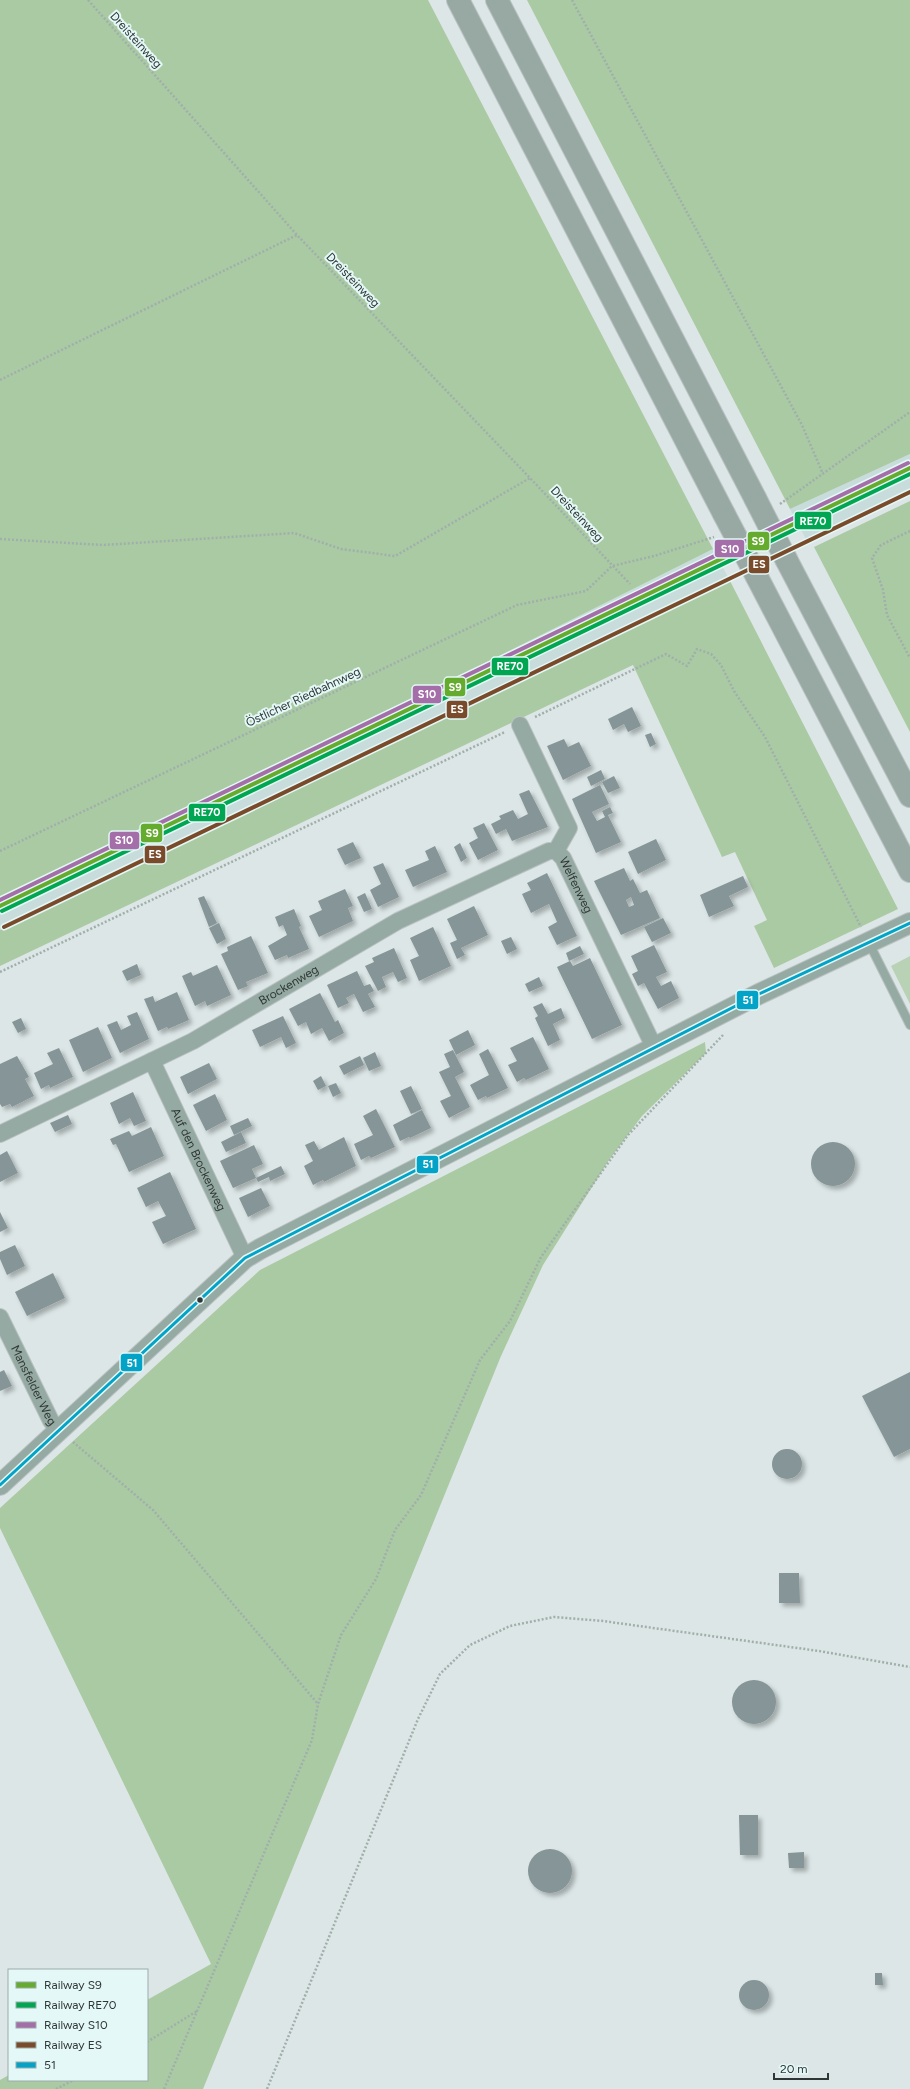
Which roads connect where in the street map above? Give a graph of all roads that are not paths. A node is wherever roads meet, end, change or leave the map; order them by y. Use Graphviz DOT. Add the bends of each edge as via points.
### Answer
graph roads {
  1 [pos="458,0"];
  2 [pos="497,0"];
  3 [pos="520,725"];
  4 [pos="910,796"];
  5 [pos="556,851"];
  6 [pos="910,871"];
  7 [pos="910,923"];
  8 [pos="866,937"];
  9 [pos="910,1024"];
  10 [pos="654,1047"];
  11 [pos="152,1061"];
  12 [pos="0,1134"];
  13 [pos="245,1258"];
  14 [pos="0,1317"];
  15 [pos="59,1430"];
  16 [pos="0,1485"];
  1 -- 6 [label="highway, bridge"];
  2 -- 4 [label="highway, bridge"];
  3 -- 5 [label="street, Welfenweg" via="569,828"];
  5 -- 10 [label="street, Welfenweg" via="563,858"];
  5 -- 11 [label="street, Brockenweg" via="549,851 398,921 193,1041"];
  7 -- 8 [label="street"];
  8 -- 9 [label="lane"];
  8 -- 10 [label="street"];
  10 -- 13 [label="street"];
  11 -- 12 [label="street, Brockenweg"];
  11 -- 13 [label="street, Auf den Brockenweg"];
  13 -- 15 [label="street"];
  14 -- 15 [label="street, Mansfelder Weg" via="51,1421"];
  15 -- 16 [label="street"];
}
